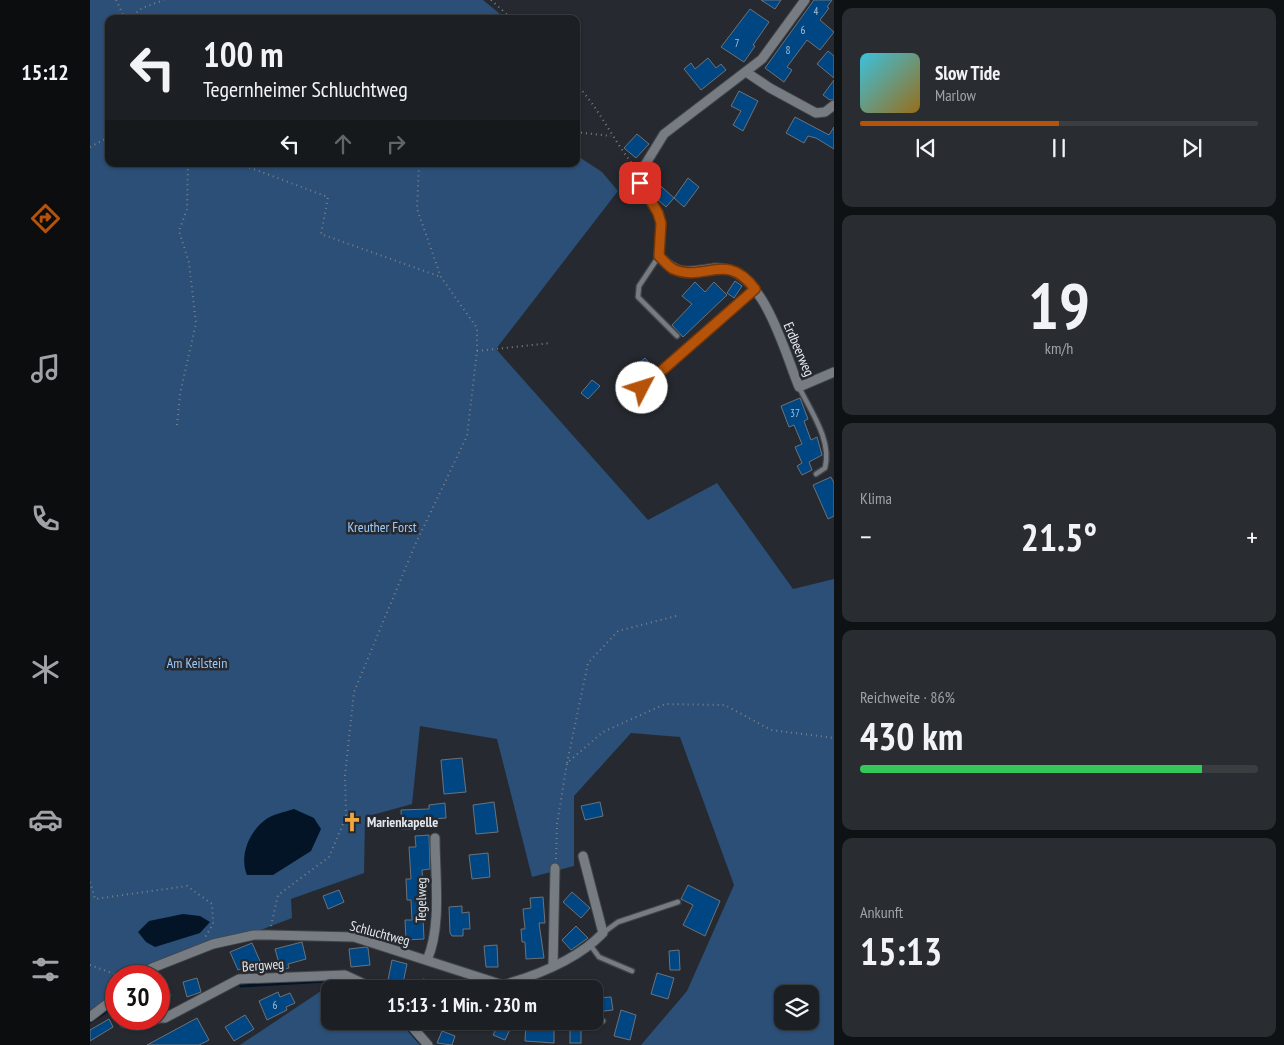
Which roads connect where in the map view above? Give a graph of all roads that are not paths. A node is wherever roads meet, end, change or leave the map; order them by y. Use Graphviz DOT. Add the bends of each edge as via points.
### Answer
graph roads {
  1 [pos="805,0"];
  2 [pos="746,72"];
  3 [pos="834,105"];
  4 [pos="659,256"];
  5 [pos="755,289"];
  6 [pos="677,336"];
  7 [pos="834,372"];
  8 [pos="799,387"];
  9 [pos="642,388"];
  10 [pos="816,474"];
  11 [pos="435,838"];
  12 [pos="584,856"];
  13 [pos="555,868"];
  14 [pos="678,902"];
  15 [pos="603,934"];
  16 [pos="591,946"];
  17 [pos="427,960"];
  18 [pos="160,965"];
  19 [pos="553,966"];
  20 [pos="632,972"];
  21 [pos="356,980"];
  22 [pos="485,980"];
  23 [pos="523,980"];
  24 [pos="105,1006"];
  25 [pos="170,1015"];
  26 [pos="90,1016"];
  27 [pos="414,1030"];
  28 [pos="428,1045"];
  1 -- 2 [label="street" via="762,59"];
  2 -- 3 [label="street" via="816,113 825,112"];
  2 -- 4 [label="street" via="664,134 640,173 642,188 661,223"];
  4 -- 5 [label="street, Erdbeerweg" via="671,268 682,272 716,268 737,272"];
  4 -- 6 [label="lane" via="639,286 638,297"];
  5 -- 8 [label="street, Erdbeerweg" via="764,302"];
  5 -- 9 [label="street"];
  7 -- 8 [label="street, Erdbeerweg"];
  8 -- 10 [label="lane" via="826,442 825,468"];
  11 -- 17 [label="street, Tegelweg" via="433,947"];
  12 -- 15 [label="street"];
  13 -- 19 [label="street"];
  14 -- 15 [label="lane" via="618,922"];
  15 -- 16 [label="street, Schluchtweg"];
  16 -- 19 [label="street, Schluchtweg"];
  16 -- 20 [label="lane" via="599,957"];
  17 -- 18 [label="street, Schluchtweg" via="354,937 254,935 205,947"];
  17 -- 22 [label="street, Schluchtweg"];
  19 -- 23 [label="street, Schluchtweg"];
  21 -- 25 [label="street, Bergweg" via="345,975 239,979"];
  24 -- 26 [label="street"];
  27 -- 28 [label="street"];
}
